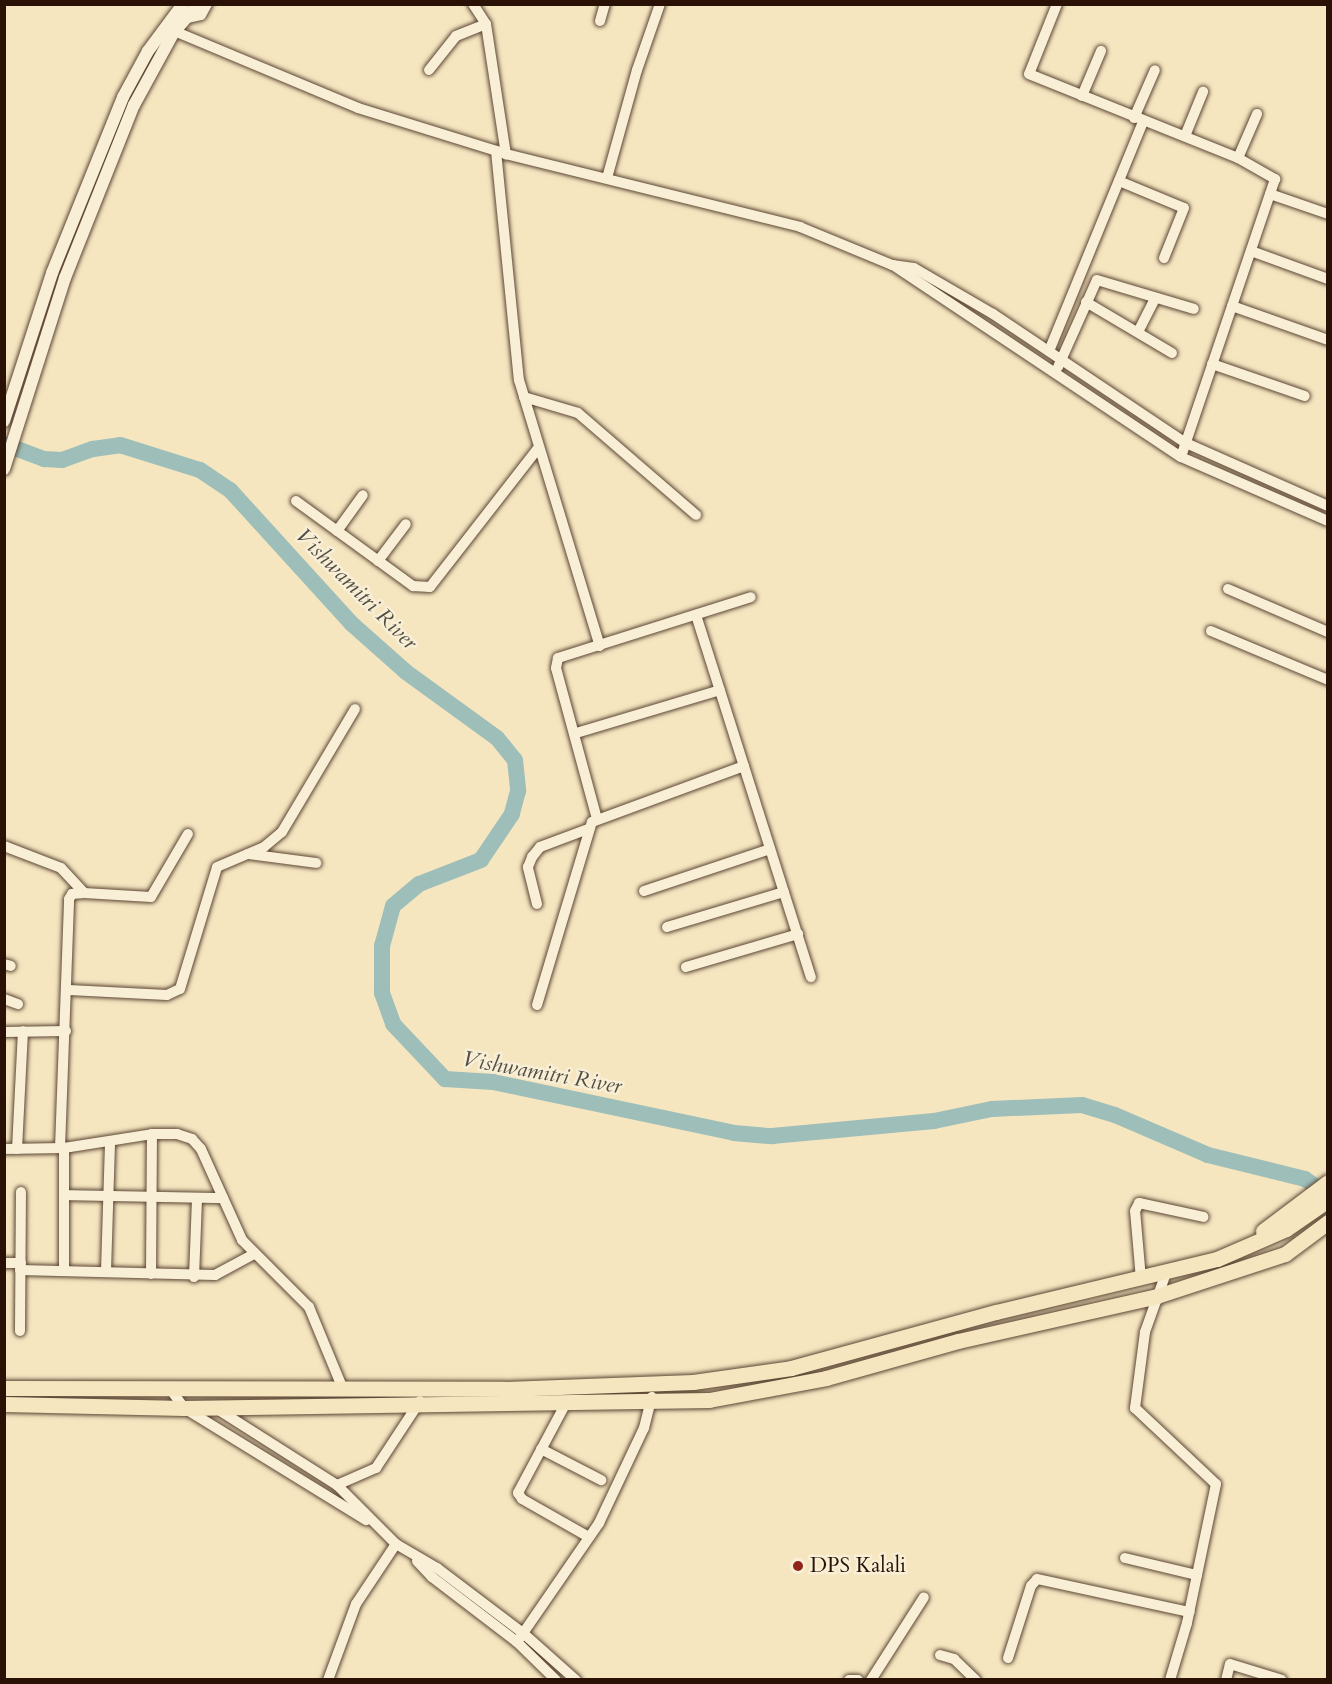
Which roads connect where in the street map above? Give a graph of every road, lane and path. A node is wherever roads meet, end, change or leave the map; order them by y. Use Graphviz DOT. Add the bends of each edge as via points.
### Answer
graph roads {
  1 [pos="198,4"];
  2 [pos="207,4"];
  3 [pos="473,4"];
  4 [pos="605,4"];
  5 [pos="660,4"];
  6 [pos="1057,4"];
  7 [pos="181,10"];
  8 [pos="600,21"];
  9 [pos="486,24"];
  10 [pos="170,30"];
  11 [pos="1101,51"];
  12 [pos="429,70"];
  13 [pos="1155,70"];
  14 [pos="1203,92"];
  15 [pos="1082,96"];
  16 [pos="1257,114"];
  17 [pos="1138,120"];
  18 [pos="1185,136"];
  19 [pos="501,152"];
  20 [pos="1238,158"];
  21 [pos="607,178"];
  22 [pos="1119,181"];
  23 [pos="1270,194"];
  24 [pos="1328,214"];
  25 [pos="1251,251"];
  26 [pos="1164,258"];
  27 [pos="892,265"];
  28 [pos="1328,279"];
  29 [pos="1155,298"];
  30 [pos="1086,302"];
  31 [pos="1232,306"];
  32 [pos="1194,309"];
  33 [pos="1138,332"];
  34 [pos="1328,340"];
  35 [pos="1050,351"];
  36 [pos="1172,353"];
  37 [pos="1061,360"];
  38 [pos="1212,364"];
  39 [pos="1055,372"];
  40 [pos="1305,396"];
  41 [pos="524,397"];
  42 [pos="4,421"];
  43 [pos="1186,443"];
  44 [pos="539,447"];
  45 [pos="1181,457"];
  46 [pos="4,470"];
  47 [pos="363,495"];
  48 [pos="296,501"];
  49 [pos="1328,506"];
  50 [pos="696,515"];
  51 [pos="1328,521"];
  52 [pos="406,524"];
  53 [pos="337,531"];
  54 [pos="378,561"];
  55 [pos="1228,589"];
  56 [pos="751,597"];
  57 [pos="696,615"];
  58 [pos="1211,631"];
  59 [pos="1328,632"];
  60 [pos="600,646"];
  61 [pos="1328,680"];
  62 [pos="720,690"];
  63 [pos="355,709"];
  64 [pos="576,733"];
  65 [pos="744,766"];
  66 [pos="597,819"];
  67 [pos="588,829"];
  68 [pos="188,834"];
  69 [pos="4,846"];
  70 [pos="770,849"];
  71 [pos="247,854"];
  72 [pos="316,863"];
  73 [pos="644,891"];
  74 [pos="84,892"];
  75 [pos="784,892"];
  76 [pos="537,904"];
  77 [pos="668,927"];
  78 [pos="798,934"];
  79 [pos="686,967"];
  80 [pos="811,977"];
  81 [pos="69,990"];
  82 [pos="4,999"];
  83 [pos="18,1004"];
  84 [pos="537,1005"];
  85 [pos="23,1031"];
  86 [pos="66,1031"];
  87 [pos="4,1032"];
  88 [pos="152,1134"];
  89 [pos="110,1141"];
  90 [pos="62,1148"];
  91 [pos="4,1149"];
  92 [pos="17,1149"];
  93 [pos="1328,1182"];
  94 [pos="21,1192"];
  95 [pos="64,1195"];
  96 [pos="108,1196"];
  97 [pos="152,1197"];
  98 [pos="197,1198"];
  99 [pos="223,1198"];
  100 [pos="1328,1200"];
  101 [pos="1204,1217"];
  102 [pos="1328,1222"];
  103 [pos="1285,1224"];
  104 [pos="254,1254"];
  105 [pos="4,1263"];
  106 [pos="21,1267"];
  107 [pos="64,1271"];
  108 [pos="106,1271"];
  109 [pos="1166,1273"];
  110 [pos="151,1274"];
  111 [pos="194,1276"];
  112 [pos="1141,1279"];
  113 [pos="1157,1296"];
  114 [pos="20,1331"];
  115 [pos="655,1386"];
  116 [pos="4,1388"];
  117 [pos="343,1389"];
  118 [pos="426,1389"];
  119 [pos="171,1390"];
  120 [pos="651,1401"];
  121 [pos="419,1403"];
  122 [pos="4,1404"];
  123 [pos="567,1404"];
  124 [pos="214,1407"];
  125 [pos="184,1408"];
  126 [pos="541,1449"];
  127 [pos="601,1480"];
  128 [pos="337,1485"];
  129 [pos="380,1527"];
  130 [pos="589,1537"];
  131 [pos="396,1544"];
  132 [pos="1125,1558"];
  133 [pos="1197,1575"];
  134 [pos="924,1598"];
  135 [pos="1190,1612"];
  136 [pos="520,1637"];
  137 [pos="940,1654"];
  138 [pos="1008,1658"];
  139 [pos="1276,1679"];
  140 [pos="328,1680"];
  141 [pos="556,1680"];
  142 [pos="576,1680"];
  143 [pos="849,1680"];
  144 [pos="858,1680"];
  145 [pos="871,1680"];
  146 [pos="976,1680"];
  147 [pos="1170,1680"];
  148 [pos="1226,1680"];
  1 -- 7 [label="street"];
  2 -- 7 [label="street" via="201,15"];
  3 -- 9 [label="street"];
  4 -- 8 [label="street"];
  5 -- 21 [label="street"];
  6 -- 15 [label="street" via="1029,74"];
  7 -- 10 [label="street"];
  9 -- 12 [label="street" via="456,36"];
  9 -- 19 [label="street"];
  10 -- 19 [label="street" via="358,108"];
  10 -- 42 [label="street" via="148,51 123,98 52,273"];
  10 -- 46 [label="street" via="65,278"];
  11 -- 15 [label="street"];
  13 -- 17 [label="street"];
  14 -- 18 [label="street"];
  15 -- 17 [label="street"];
  16 -- 20 [label="street"];
  17 -- 18 [label="street"];
  17 -- 22 [label="street"];
  18 -- 20 [label="street"];
  19 -- 21 [label="street"];
  19 -- 41 [label="street" via="515,354"];
  20 -- 23 [label="street" via="1275,179"];
  21 -- 27 [label="street" via="800,227"];
  22 -- 26 [label="street" via="1184,207"];
  22 -- 35 [label="street"];
  23 -- 24 [label="street"];
  23 -- 25 [label="street"];
  25 -- 28 [label="street"];
  25 -- 31 [label="street"];
  27 -- 35 [label="street" via="924,273"];
  27 -- 39 [label="street"];
  29 -- 30 [label="street" via="1101,278 1093,283"];
  29 -- 32 [label="street"];
  29 -- 33 [label="street"];
  30 -- 33 [label="street"];
  30 -- 37 [label="street"];
  31 -- 34 [label="street"];
  31 -- 38 [label="street"];
  33 -- 36 [label="street"];
  35 -- 37 [label="street"];
  37 -- 39 [label="street"];
  37 -- 43 [label="street"];
  38 -- 40 [label="street"];
  38 -- 43 [label="street"];
  39 -- 45 [label="street"];
  41 -- 44 [label="street"];
  41 -- 50 [label="street" via="578,413"];
  43 -- 45 [label="street"];
  43 -- 49 [label="street"];
  44 -- 54 [label="street" via="430,587 413,586"];
  44 -- 60 [label="street"];
  45 -- 51 [label="street"];
  47 -- 53 [label="street"];
  48 -- 53 [label="street"];
  52 -- 54 [label="street"];
  53 -- 54 [label="street"];
  55 -- 59 [label="street"];
  56 -- 57 [label="street"];
  57 -- 60 [label="street"];
  57 -- 62 [label="street"];
  58 -- 61 [label="street"];
  60 -- 64 [label="street" via="558,658 556,668"];
  62 -- 64 [label="street"];
  62 -- 65 [label="street"];
  63 -- 71 [label="street" via="282,832"];
  64 -- 66 [label="street"];
  65 -- 66 [label="street"];
  65 -- 70 [label="street"];
  66 -- 67 [label="street"];
  67 -- 76 [label="street" via="540,847 532,857 528,867"];
  67 -- 84 [label="street"];
  68 -- 74 [label="street" via="151,897"];
  69 -- 74 [label="street" via="61,868"];
  70 -- 73 [label="street"];
  70 -- 75 [label="street"];
  71 -- 72 [label="street"];
  71 -- 81 [label="street" via="224,863 214,873 184,985 175,993"];
  74 -- 81 [label="street" via="72,894 69,899"];
  75 -- 77 [label="street"];
  75 -- 78 [label="street"];
  78 -- 79 [label="street"];
  78 -- 80 [label="street"];
  81 -- 86 [label="street"];
  82 -- 83 [label="street"];
  85 -- 86 [label="street"];
  85 -- 87 [label="street"];
  85 -- 92 [label="street"];
  86 -- 90 [label="street"];
  88 -- 89 [label="street"];
  88 -- 97 [label="street"];
  88 -- 99 [label="street" via="177,1134 192,1139 201,1149"];
  89 -- 90 [label="street"];
  89 -- 96 [label="street"];
  90 -- 92 [label="street"];
  90 -- 95 [label="street"];
  91 -- 92 [label="street"];
  93 -- 103 [label="main road"];
  94 -- 106 [label="street"];
  95 -- 96 [label="street"];
  95 -- 107 [label="street"];
  96 -- 97 [label="street"];
  96 -- 108 [label="street"];
  97 -- 98 [label="street"];
  97 -- 110 [label="street"];
  98 -- 99 [label="street"];
  98 -- 111 [label="street"];
  99 -- 104 [label="street" via="242,1240"];
  100 -- 103 [label="main road"];
  101 -- 112 [label="street" via="1138,1203 1135,1211"];
  102 -- 113 [label="main road" via="1296,1247 1260,1264"];
  103 -- 109 [label="main road" via="1217,1259"];
  104 -- 111 [label="street" via="215,1275"];
  104 -- 117 [label="street" via="309,1307"];
  105 -- 106 [label="street"];
  106 -- 107 [label="street"];
  106 -- 114 [label="street"];
  107 -- 108 [label="street"];
  108 -- 110 [label="street"];
  109 -- 112 [label="main road"];
  109 -- 113 [label="street"];
  110 -- 111 [label="street"];
  112 -- 115 [label="main road" via="996,1312 791,1368"];
  113 -- 120 [label="main road" via="958,1341 826,1378 710,1400"];
  113 -- 133 [label="street" via="1145,1332 1135,1408 1216,1484"];
  115 -- 118 [label="main road"];
  115 -- 120 [label="street"];
  116 -- 119 [label="main road"];
  117 -- 118 [label="main road"];
  117 -- 119 [label="main road"];
  118 -- 121 [label="street"];
  119 -- 125 [label="street"];
  120 -- 123 [label="main road"];
  120 -- 130 [label="street" via="625,1473"];
  121 -- 123 [label="main road"];
  121 -- 124 [label="main road"];
  121 -- 128 [label="street" via="376,1468"];
  122 -- 125 [label="main road"];
  123 -- 126 [label="street"];
  124 -- 125 [label="main road"];
  124 -- 128 [label="street"];
  125 -- 129 [label="street"];
  126 -- 127 [label="street"];
  126 -- 130 [label="street" via="518,1496"];
  128 -- 129 [label="street"];
  129 -- 131 [label="street"];
  130 -- 136 [label="street"];
  131 -- 136 [label="street" via="432,1577"];
  131 -- 140 [label="street" via="356,1604"];
  132 -- 133 [label="street"];
  133 -- 135 [label="street"];
  134 -- 145 [label="street"];
  135 -- 138 [label="street" via="1037,1579 1031,1586"];
  135 -- 147 [label="street"];
  136 -- 141 [label="street"];
  136 -- 142 [label="street"];
  137 -- 146 [label="street" via="954,1659"];
  139 -- 148 [label="street" via="1230,1664"];
  143 -- 144 [label="street"];
}
